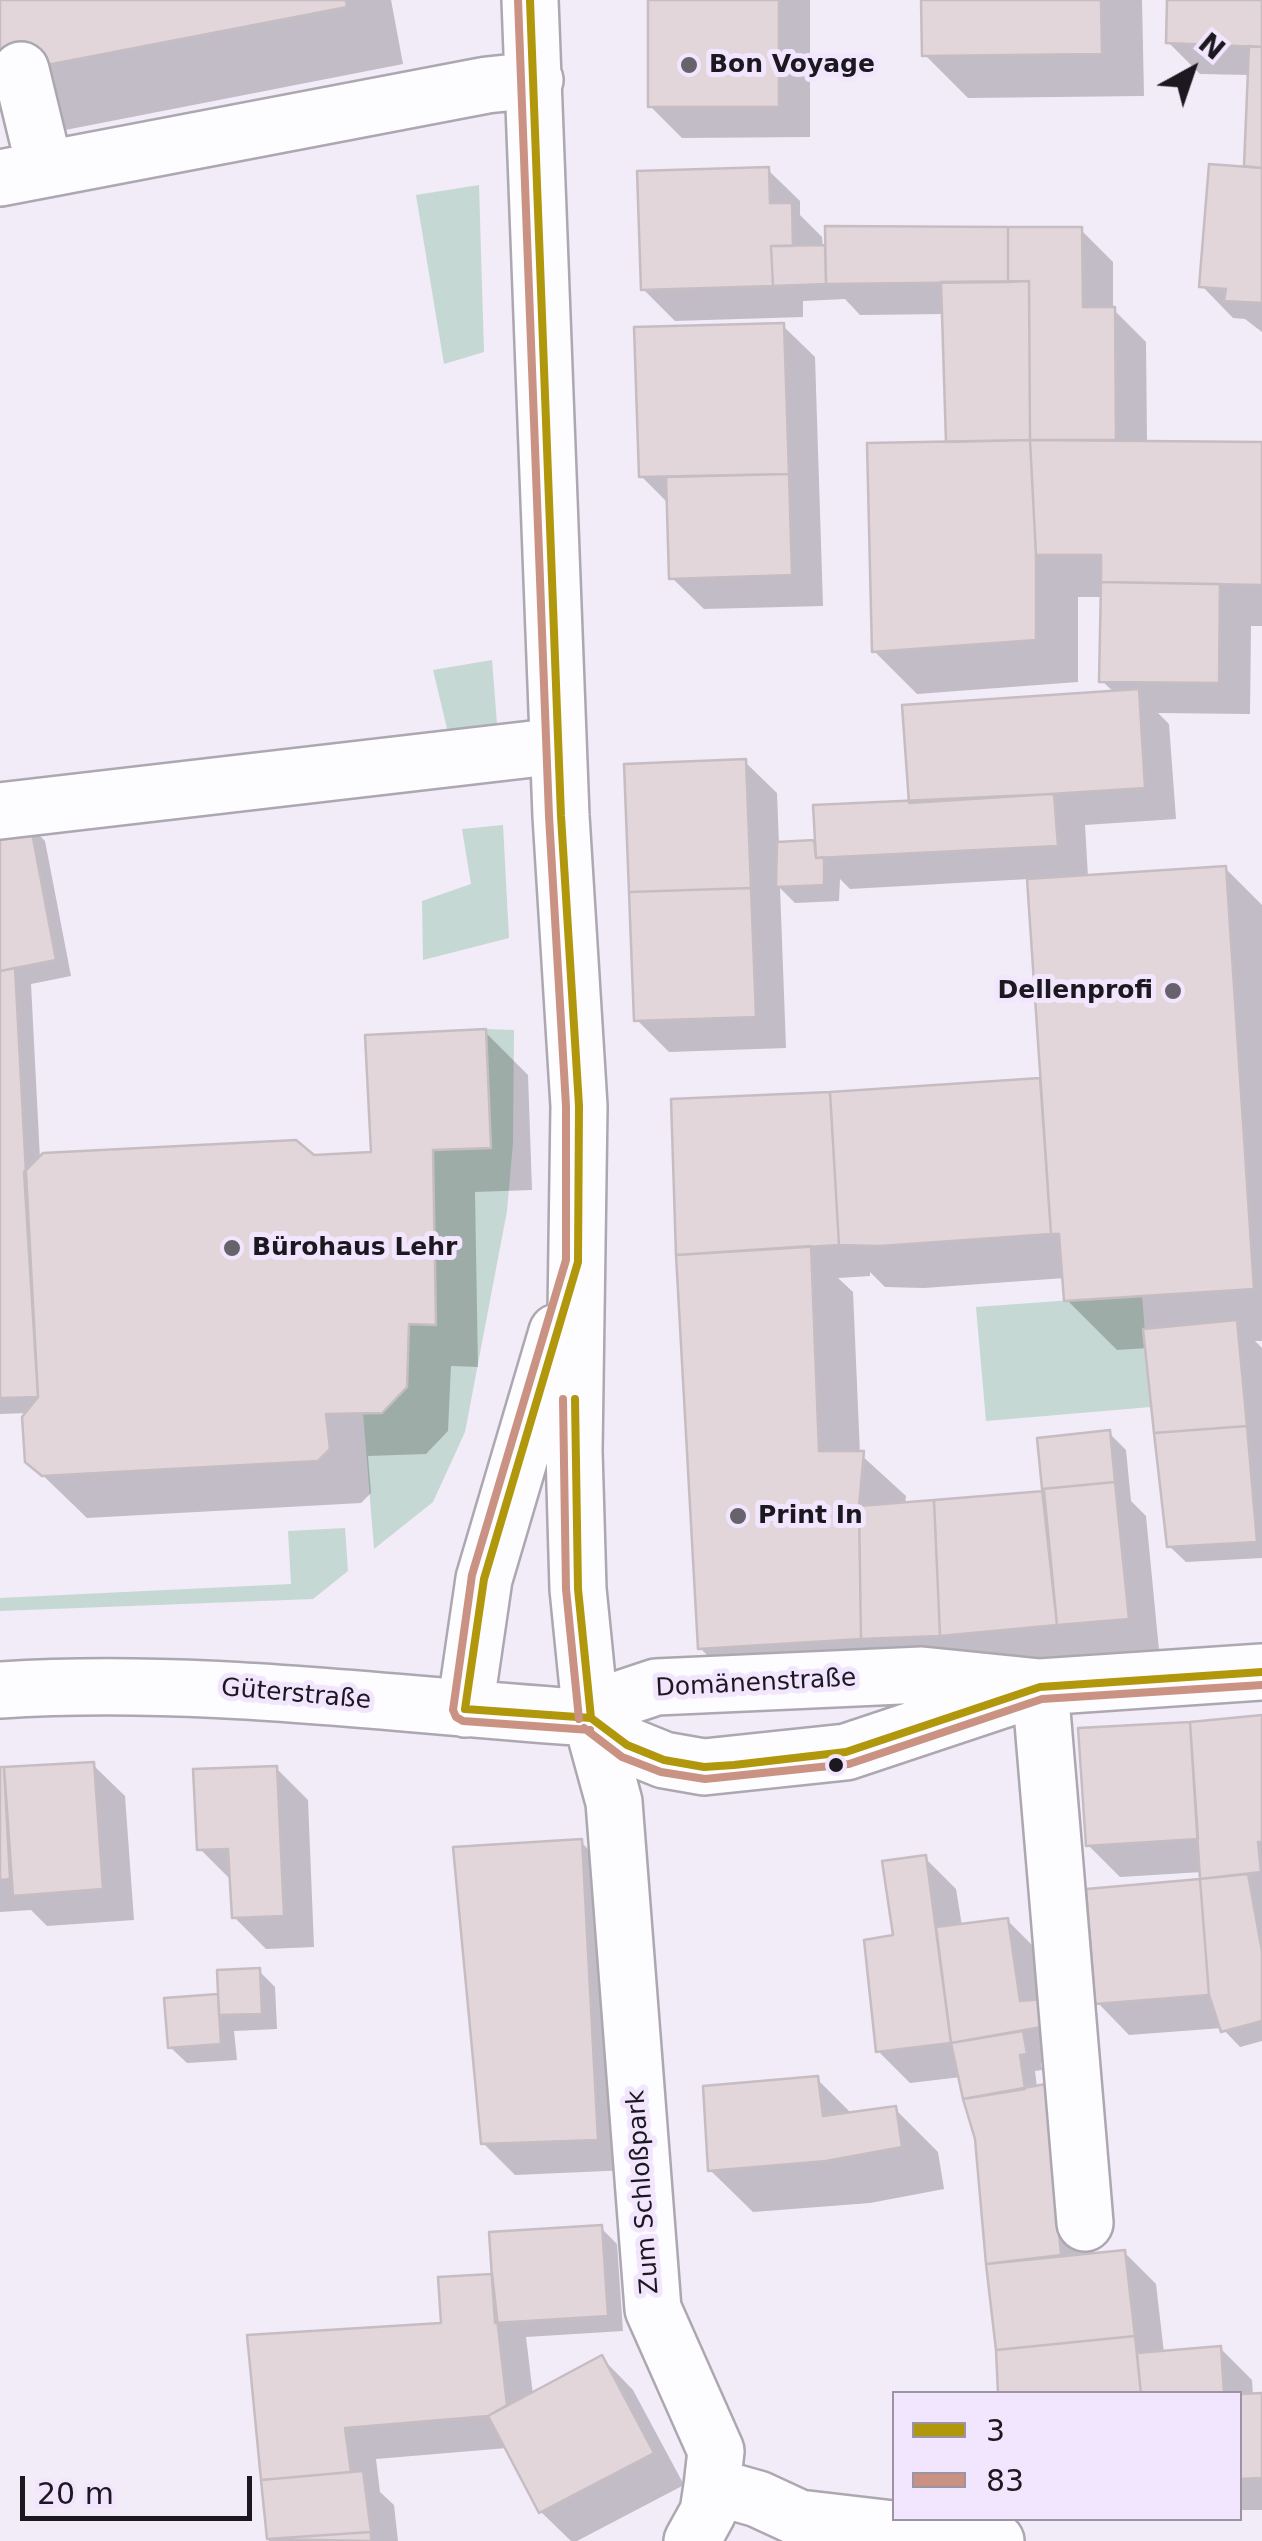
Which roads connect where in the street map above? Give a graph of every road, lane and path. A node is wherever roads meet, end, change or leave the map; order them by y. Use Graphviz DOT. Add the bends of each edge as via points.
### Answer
graph roads {
  1 [pos="530,0"];
  2 [pos="21,70"];
  3 [pos="535,80"];
  4 [pos="22,174"];
  5 [pos="558,746"];
  6 [pos="0,812"];
  7 [pos="578,1262"];
  8 [pos="1262,1672"];
  9 [pos="1040,1687"];
  10 [pos="0,1690"];
  11 [pos="465,1709"];
  12 [pos="591,1718"];
  13 [pos="1085,2223"];
  14 [pos="712,2486"];
  15 [pos="692,2541"];
  16 [pos="996,2541"];
  1 -- 3 [label="street, Zum Schloßpark"];
  2 -- 4 [label="street"];
  3 -- 4 [label="street"];
  3 -- 5 [label="street, Zum Schloßpark"];
  5 -- 6 [label="street"];
  5 -- 7 [label="street, Zum Schloßpark" via="579,1106"];
  7 -- 11 [label="street" via="484,1579"];
  7 -- 12 [label="street, Zum Schloßpark" via="574,1450"];
  8 -- 9 [label="street, Domänenstraße"];
  9 -- 12 [label="street, Domänenstraße" via="922,1675 656,1688 626,1696"];
  9 -- 12 [label="street, Domänenstraße" via="846,1752 734,1765 664,1760"];
  9 -- 13 [label="street"];
  10 -- 11 [label="street, Güterstraße" via="199,1687"];
  11 -- 12 [label="street, Güterstraße"];
  12 -- 14 [label="street, Zum Schloßpark" via="614,1802 653,2308 716,2451"];
  14 -- 15 [label="street" via="708,2512"];
  14 -- 16 [label="street" via="799,2518"];
}
